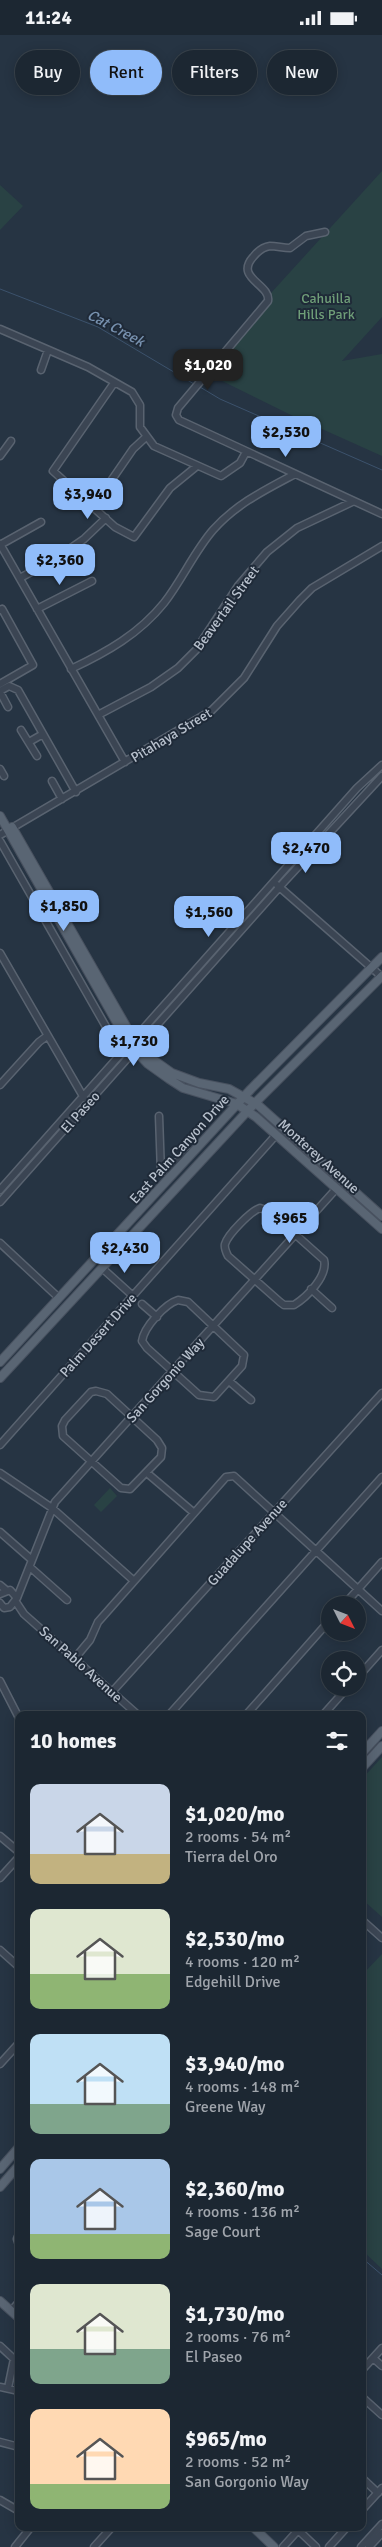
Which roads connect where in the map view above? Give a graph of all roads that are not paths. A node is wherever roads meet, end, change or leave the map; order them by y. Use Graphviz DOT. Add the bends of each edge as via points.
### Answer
graph roads {
  1 [pos="326,232"];
  2 [pos="0,329"];
  3 [pos="48,351"];
  4 [pos="41,370"];
  5 [pos="114,383"];
  6 [pos="146,437"];
  7 [pos="11,441"];
  8 [pos="246,452"];
  9 [pos="0,456"];
  10 [pos="197,466"];
  11 [pos="295,473"];
  12 [pos="352,501"];
  13 [pos="93,507"];
  14 [pos="382,515"];
  15 [pos="106,518"];
  16 [pos="41,522"];
  17 [pos="0,544"];
  18 [pos="382,547"];
  19 [pos="20,578"];
  20 [pos="92,581"];
  21 [pos="38,609"];
  22 [pos="0,610"];
  23 [pos="72,669"];
  24 [pos="0,684"];
  25 [pos="0,691"];
  26 [pos="8,707"];
  27 [pos="98,715"];
  28 [pos="21,730"];
  29 [pos="43,734"];
  30 [pos="29,743"];
  31 [pos="37,756"];
  32 [pos="125,762"];
  33 [pos="382,765"];
  34 [pos="0,769"];
  35 [pos="4,776"];
  36 [pos="382,776"];
  37 [pos="52,781"];
  38 [pos="76,792"];
  39 [pos="62,799"];
  40 [pos="0,816"];
  41 [pos="6,831"];
  42 [pos="0,841"];
  43 [pos="274,882"];
  44 [pos="280,888"];
  45 [pos="257,901"];
  46 [pos="249,922"];
  47 [pos="0,953"];
  48 [pos="382,957"];
  49 [pos="206,959"];
  50 [pos="370,968"];
  51 [pos="382,976"];
  52 [pos="191,987"];
  53 [pos="180,988"];
  54 [pos="110,1032"];
  55 [pos="48,1036"];
  56 [pos="134,1045"];
  57 [pos="0,1085"];
  58 [pos="244,1096"];
  59 [pos="83,1097"];
  60 [pos="255,1103"];
  61 [pos="87,1104"];
  62 [pos="237,1104"];
  63 [pos="248,1111"];
  64 [pos="158,1116"];
  65 [pos="276,1135"];
  66 [pos="194,1151"];
  67 [pos="336,1189"];
  68 [pos="0,1190"];
  69 [pos="0,1202"];
  70 [pos="382,1215"];
  71 [pos="382,1229"];
  72 [pos="121,1231"];
  73 [pos="296,1235"];
  74 [pos="0,1243"];
  75 [pos="102,1268"];
  76 [pos="255,1280"];
  77 [pos="311,1289"];
  78 [pos="134,1296"];
  79 [pos="59,1298"];
  80 [pos="142,1304"];
  81 [pos="332,1308"];
  82 [pos="157,1317"];
  83 [pos="214,1326"];
  84 [pos="31,1345"];
  85 [pos="0,1362"];
  86 [pos="173,1371"];
  87 [pos="0,1379"];
  88 [pos="229,1381"];
  89 [pos="382,1393"];
  90 [pos="251,1400"];
  91 [pos="132,1417"];
  92 [pos="0,1445"];
  93 [pos="92,1463"];
  94 [pos="0,1473"];
  95 [pos="147,1473"];
  96 [pos="382,1477"];
  97 [pos="52,1509"];
  98 [pos="193,1512"];
  99 [pos="274,1513"];
  100 [pos="0,1532"];
  101 [pos="316,1552"];
  102 [pos="32,1560"];
  103 [pos="382,1562"];
  104 [pos="31,1568"];
  105 [pos="133,1580"];
  106 [pos="0,1585"];
  107 [pos="358,1589"];
  108 [pos="8,1590"];
  109 [pos="0,1594"];
  110 [pos="352,1596"];
  111 [pos="16,1600"];
  112 [pos="67,1600"];
  113 [pos="4,1607"];
  114 [pos="382,1611"];
  115 [pos="24,1614"];
  116 [pos="321,1630"];
  117 [pos="382,1650"];
  118 [pos="75,1658"];
  119 [pos="366,1668"];
  120 [pos="0,1681"];
  121 [pos="112,1692"];
  122 [pos="340,1696"];
  123 [pos="15,1711"];
  124 [pos="133,1711"];
  125 [pos="173,1711"];
  126 [pos="250,1711"];
  127 [pos="327,1711"];
  128 [pos="382,1731"];
  129 [pos="382,1746"];
  130 [pos="366,1749"];
  131 [pos="366,1764"];
  132 [pos="0,1836"];
  133 [pos="15,1849"];
  134 [pos="15,1861"];
  135 [pos="0,1878"];
  136 [pos="366,1924"];
  137 [pos="382,1938"];
  138 [pos="0,1950"];
  139 [pos="15,1963"];
  140 [pos="15,2047"];
  141 [pos="0,2064"];
  142 [pos="15,2152"];
  143 [pos="0,2169"];
  144 [pos="15,2170"];
  145 [pos="0,2187"];
  146 [pos="0,2301"];
  147 [pos="15,2306"];
  148 [pos="11,2311"];
  149 [pos="15,2314"];
  150 [pos="0,2346"];
  151 [pos="382,2348"];
  152 [pos="373,2358"];
  153 [pos="366,2366"];
  154 [pos="382,2366"];
  155 [pos="0,2387"];
  156 [pos="8,2388"];
  157 [pos="15,2390"];
  158 [pos="366,2401"];
  159 [pos="382,2415"];
  160 [pos="0,2442"];
  161 [pos="15,2446"];
  162 [pos="366,2482"];
  163 [pos="380,2491"];
  164 [pos="0,2500"];
  165 [pos="366,2506"];
  166 [pos="15,2509"];
  167 [pos="382,2524"];
  168 [pos="28,2531"];
  169 [pos="108,2531"];
  170 [pos="257,2531"];
  171 [pos="295,2531"];
  172 [pos="301,2531"];
  173 [pos="343,2531"];
  174 [pos="382,2533"];
  175 [pos="16,2547"];
  176 [pos="94,2547"];
  177 [pos="274,2547"];
  178 [pos="282,2547"];
  179 [pos="316,2547"];
  180 [pos="329,2547"];
  181 [pos="361,2547"];
  182 [pos="369,2547"];
  1 -- 8 [label="street" via="306,236 290,248 271,246 262,249 251,259 249,274 266,292 268,301 178,409 176,415 179,420"];
  2 -- 3 [label="street"];
  3 -- 4 [label="street"];
  3 -- 5 [label="street" via="88,367"];
  5 -- 6 [label="street" via="138,399 140,427"];
  5 -- 13 [label="street" via="52,471"];
  6 -- 10 [label="street" via="154,445"];
  6 -- 13 [label="street" via="133,449"];
  7 -- 9 [label="street"];
  8 -- 10 [label="street" via="240,463 221,476"];
  8 -- 11 [label="street"];
  10 -- 15 [label="street" via="170,488 134,537 114,527"];
  11 -- 12 [label="street"];
  11 -- 23 [label="street" via="240,503 213,530 165,602 143,627 108,651"];
  12 -- 14 [label="street"];
  12 -- 27 [label="street, Beavertail Street" via="296,528 267,552 238,586 196,650 178,668 152,687"];
  13 -- 15 [label="street"];
  15 -- 19 [label="street" via="55,559"];
  16 -- 17 [label="street"];
  17 -- 19 [label="street"];
  18 -- 32 [label="street, Pitahaya Street" via="312,588 277,627 244,678 211,711"];
  19 -- 21 [label="street"];
  20 -- 21 [label="street"];
  21 -- 23 [label="street"];
  22 -- 24 [label="street" via="32,665"];
  23 -- 27 [label="street"];
  25 -- 26 [label="street"];
  25 -- 29 [label="street" via="9,686 16,687"];
  27 -- 32 [label="street"];
  28 -- 30 [label="street"];
  29 -- 30 [label="street"];
  29 -- 38 [label="street"];
  30 -- 31 [label="street"];
  32 -- 38 [label="street, Pitahaya Street"];
  33 -- 43 [label="street" via="357,788"];
  34 -- 35 [label="street"];
  36 -- 44 [label="street, El Paseo"];
  37 -- 39 [label="street"];
  38 -- 39 [label="street, Pitahaya Street"];
  39 -- 41 [label="street, Pitahaya Street"];
  40 -- 41 [label="main road"];
  41 -- 56 [label="main road"];
  42 -- 54 [label="street"];
  43 -- 44 [label="street"];
  43 -- 45 [label="street"];
  44 -- 46 [label="street, El Paseo"];
  44 -- 50 [label="street"];
  45 -- 46 [label="street"];
  45 -- 49 [label="street"];
  46 -- 52 [label="street, El Paseo"];
  47 -- 55 [label="street"];
  48 -- 50 [label="main road, East Palm Canyon Drive"];
  49 -- 52 [label="street" via="207,964"];
  49 -- 53 [label="street"];
  50 -- 51 [label="street"];
  50 -- 58 [label="main road, East Palm Canyon Drive"];
  51 -- 60 [label="main road, East Palm Canyon Drive"];
  52 -- 53 [label="street"];
  52 -- 56 [label="street, El Paseo"];
  53 -- 56 [label="street"];
  55 -- 57 [label="street"];
  55 -- 59 [label="street"];
  56 -- 58 [label="main road, Monterey Avenue" via="178,1076"];
  56 -- 59 [label="street, El Paseo"];
  56 -- 61 [label="street, El Paseo"];
  56 -- 62 [label="main road, Monterey Avenue" via="156,1071 184,1088"];
  58 -- 60 [label="main road, Monterey Avenue"];
  58 -- 62 [label="main road, East Palm Canyon Drive"];
  59 -- 61 [label="street"];
  59 -- 68 [label="street, El Paseo"];
  60 -- 63 [label="main road, East Palm Canyon Drive"];
  60 -- 70 [label="main road, Monterey Avenue"];
  61 -- 69 [label="street, El Paseo"];
  62 -- 63 [label="main road, Monterey Avenue"];
  62 -- 66 [label="main road, East Palm Canyon Drive"];
  63 -- 65 [label="main road, Monterey Avenue"];
  63 -- 75 [label="main road, East Palm Canyon Drive"];
  64 -- 66 [label="street" via="161,1173"];
  65 -- 67 [label="main road, Monterey Avenue"];
  65 -- 78 [label="street, Palm Desert Drive"];
  66 -- 72 [label="main road, East Palm Canyon Drive"];
  67 -- 71 [label="main road, Monterey Avenue"];
  67 -- 73 [label="street, San Gorgonio Way"];
  72 -- 75 [label="main road" via="101,1260"];
  72 -- 79 [label="main road, East Palm Canyon Drive"];
  73 -- 76 [label="street, San Gorgonio Way"];
  73 -- 76 [label="street" via="269,1211 260,1208 252,1211 225,1245 228,1256"];
  73 -- 77 [label="street" via="324,1260 325,1271"];
  74 -- 79 [label="street"];
  75 -- 78 [label="street"];
  75 -- 84 [label="main road, East Palm Canyon Drive"];
  76 -- 77 [label="street" via="289,1306 299,1302"];
  76 -- 83 [label="street, San Gorgonio Way"];
  77 -- 81 [label="street"];
  78 -- 92 [label="street, Palm Desert Drive"];
  79 -- 84 [label="main road" via="62,1305 39,1330"];
  79 -- 85 [label="main road, East Palm Canyon Drive"];
  80 -- 82 [label="street"];
  82 -- 83 [label="street" via="169,1304 178,1300 188,1302"];
  82 -- 86 [label="street" via="144,1332 142,1341"];
  83 -- 86 [label="street, San Gorgonio Way"];
  83 -- 88 [label="street" via="244,1355 242,1366"];
  84 -- 87 [label="main road, East Palm Canyon Drive"];
  86 -- 88 [label="street" via="204,1397 214,1397"];
  86 -- 91 [label="street, San Gorgonio Way"];
  88 -- 90 [label="street"];
  89 -- 99 [label="street, Guadalupe Avenue"];
  91 -- 93 [label="street, San Gorgonio Way"];
  91 -- 93 [label="street" via="107,1394 96,1391 91,1392 65,1420 63,1436"];
  91 -- 95 [label="street" via="157,1439 162,1448 161,1457"];
  93 -- 95 [label="street" via="125,1489 135,1486"];
  93 -- 97 [label="street, San Gorgonio Way"];
  94 -- 97 [label="street"];
  95 -- 98 [label="street"];
  96 -- 101 [label="street"];
  97 -- 102 [label="street, San Gorgonio Way"];
  97 -- 105 [label="street"];
  98 -- 99 [label="street" via="226,1477 234,1475"];
  98 -- 105 [label="street"];
  99 -- 101 [label="street"];
  99 -- 121 [label="street, Guadalupe Avenue"];
  100 -- 102 [label="street"];
  101 -- 107 [label="street"];
  101 -- 125 [label="street"];
  102 -- 104 [label="street, San Gorgonio Way"];
  102 -- 108 [label="street" via="17,1585"];
  103 -- 107 [label="street"];
  104 -- 111 [label="street, San Gorgonio Way"];
  104 -- 112 [label="street"];
  105 -- 118 [label="street" via="98,1622 90,1640"];
  106 -- 108 [label="street, San Pablo Avenue"];
  107 -- 110 [label="street"];
  107 -- 114 [label="street"];
  108 -- 109 [label="street"];
  108 -- 111 [label="street, San Pablo Avenue"];
  111 -- 113 [label="street, San Pablo Avenue"];
  111 -- 115 [label="street, San Pablo Avenue"];
  113 -- 115 [label="street, San Pablo Avenue"];
  115 -- 118 [label="street, San Pablo Avenue"];
  116 -- 126 [label="street"];
  117 -- 119 [label="street"];
  118 -- 121 [label="street, San Pablo Avenue"];
  120 -- 123 [label="street"];
  121 -- 124 [label="street, San Pablo Avenue"];
  122 -- 127 [label="street"];
  128 -- 130 [label="main road"];
  129 -- 131 [label="main road"];
  132 -- 133 [label="street"];
  134 -- 135 [label="street"];
  136 -- 137 [label="street"];
  138 -- 139 [label="street"];
  140 -- 141 [label="street"];
  142 -- 143 [label="main road"];
  144 -- 145 [label="main road"];
  146 -- 148 [label="main road"];
  147 -- 148 [label="street"];
  148 -- 149 [label="main road"];
  150 -- 156 [label="street" via="14,2359"];
  151 -- 152 [label="street"];
  152 -- 153 [label="street"];
  152 -- 154 [label="street"];
  155 -- 156 [label="street"];
  156 -- 157 [label="street"];
  158 -- 159 [label="street"];
  160 -- 161 [label="street"];
  162 -- 163 [label="street"];
  163 -- 165 [label="street"];
  164 -- 166 [label="street"];
  167 -- 181 [label="street"];
  168 -- 175 [label="street"];
  169 -- 176 [label="street"];
  170 -- 177 [label="main road"];
  171 -- 178 [label="street"];
  172 -- 179 [label="street"];
  173 -- 180 [label="street"];
  174 -- 182 [label="street"];
}
